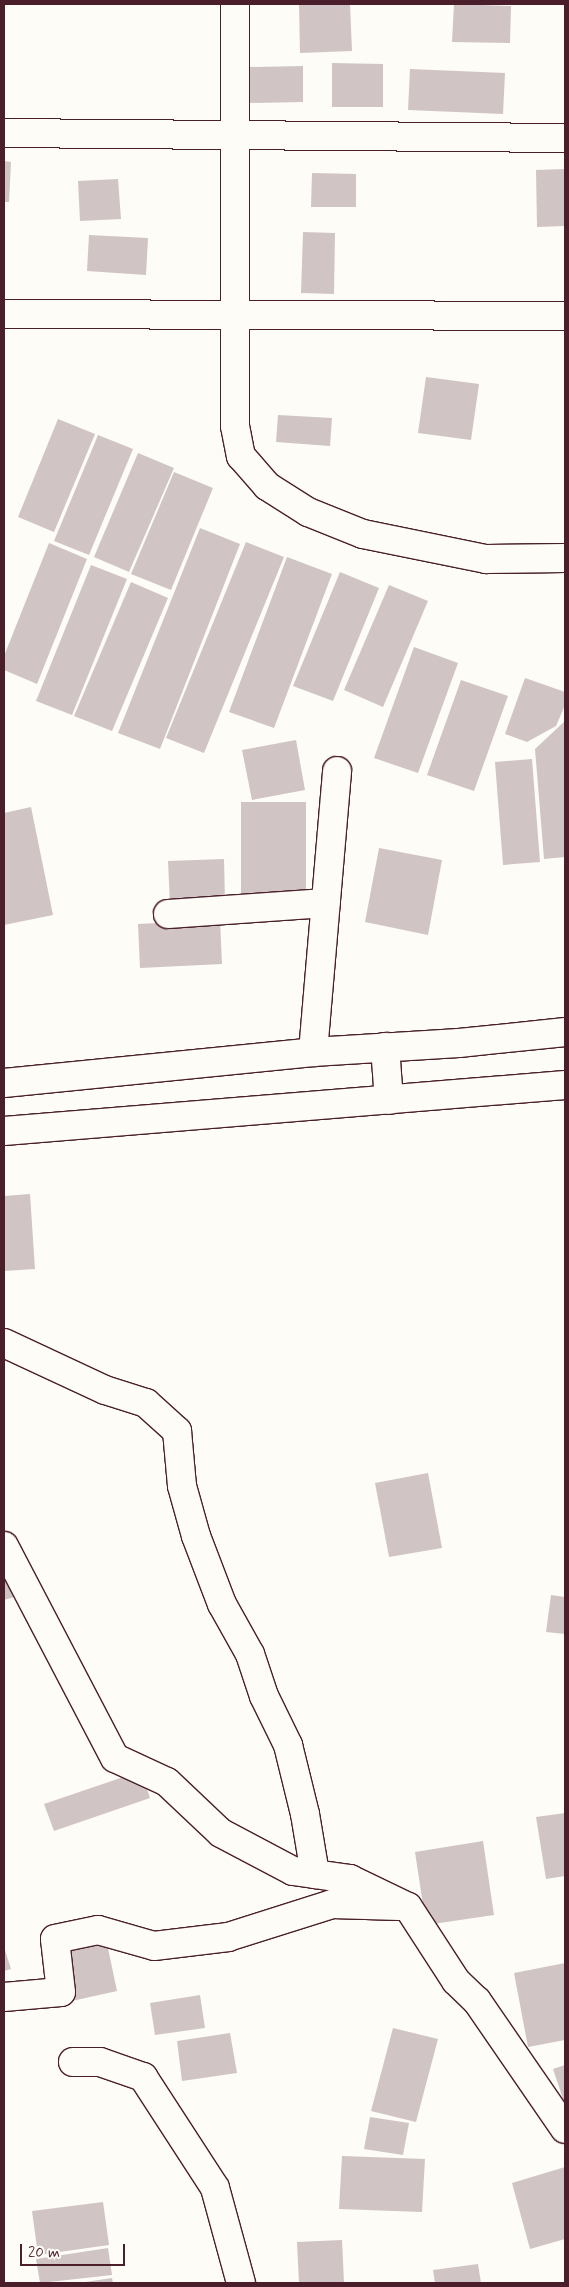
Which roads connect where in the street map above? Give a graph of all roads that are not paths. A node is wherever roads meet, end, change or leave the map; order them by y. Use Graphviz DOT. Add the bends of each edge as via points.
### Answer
graph roads {
  1 [pos="235,4"];
  2 [pos="4,133"];
  3 [pos="234,134"];
  4 [pos="565,138"];
  5 [pos="4,314"];
  6 [pos="234,315"];
  7 [pos="565,316"];
  8 [pos="565,558"];
  9 [pos="338,771"];
  10 [pos="326,903"];
  11 [pos="168,914"];
  12 [pos="565,1032"];
  13 [pos="385,1047"];
  14 [pos="313,1052"];
  15 [pos="4,1083"];
  16 [pos="565,1085"];
  17 [pos="389,1100"];
  18 [pos="4,1131"];
  19 [pos="4,1343"];
  20 [pos="4,1546"];
  21 [pos="315,1874"];
  22 [pos="408,1907"];
  23 [pos="4,1997"];
  24 [pos="73,2062"];
  25 [pos="565,2129"];
  26 [pos="240,2283"];
  1 -- 3 [label="street"];
  2 -- 3 [label="street"];
  3 -- 4 [label="street"];
  3 -- 6 [label="street"];
  5 -- 6 [label="street"];
  6 -- 7 [label="street"];
  6 -- 8 [label="street" via="234,426 242,456 267,486 308,512 363,534 486,559"];
  9 -- 10 [label="street"];
  10 -- 11 [label="street"];
  10 -- 14 [label="street"];
  12 -- 13 [label="street"];
  13 -- 14 [label="street"];
  13 -- 17 [label="street"];
  14 -- 15 [label="street"];
  16 -- 17 [label="street"];
  17 -- 18 [label="street"];
  19 -- 21 [label="street" via="105,1390 146,1403 177,1431 182,1486 196,1536 222,1604 250,1654 264,1696 288,1745 305,1814"];
  20 -- 21 [label="street" via="115,1758 167,1782 221,1833 293,1871"];
  21 -- 22 [label="street" via="350,1879"];
  22 -- 23 [label="street" via="332,1904 228,1937 154,1946 98,1930 55,1939 61,1992"];
  22 -- 25 [label="street" via="456,1982 477,2001"];
  24 -- 26 [label="street" via="100,2062 143,2077 214,2188"];
}
